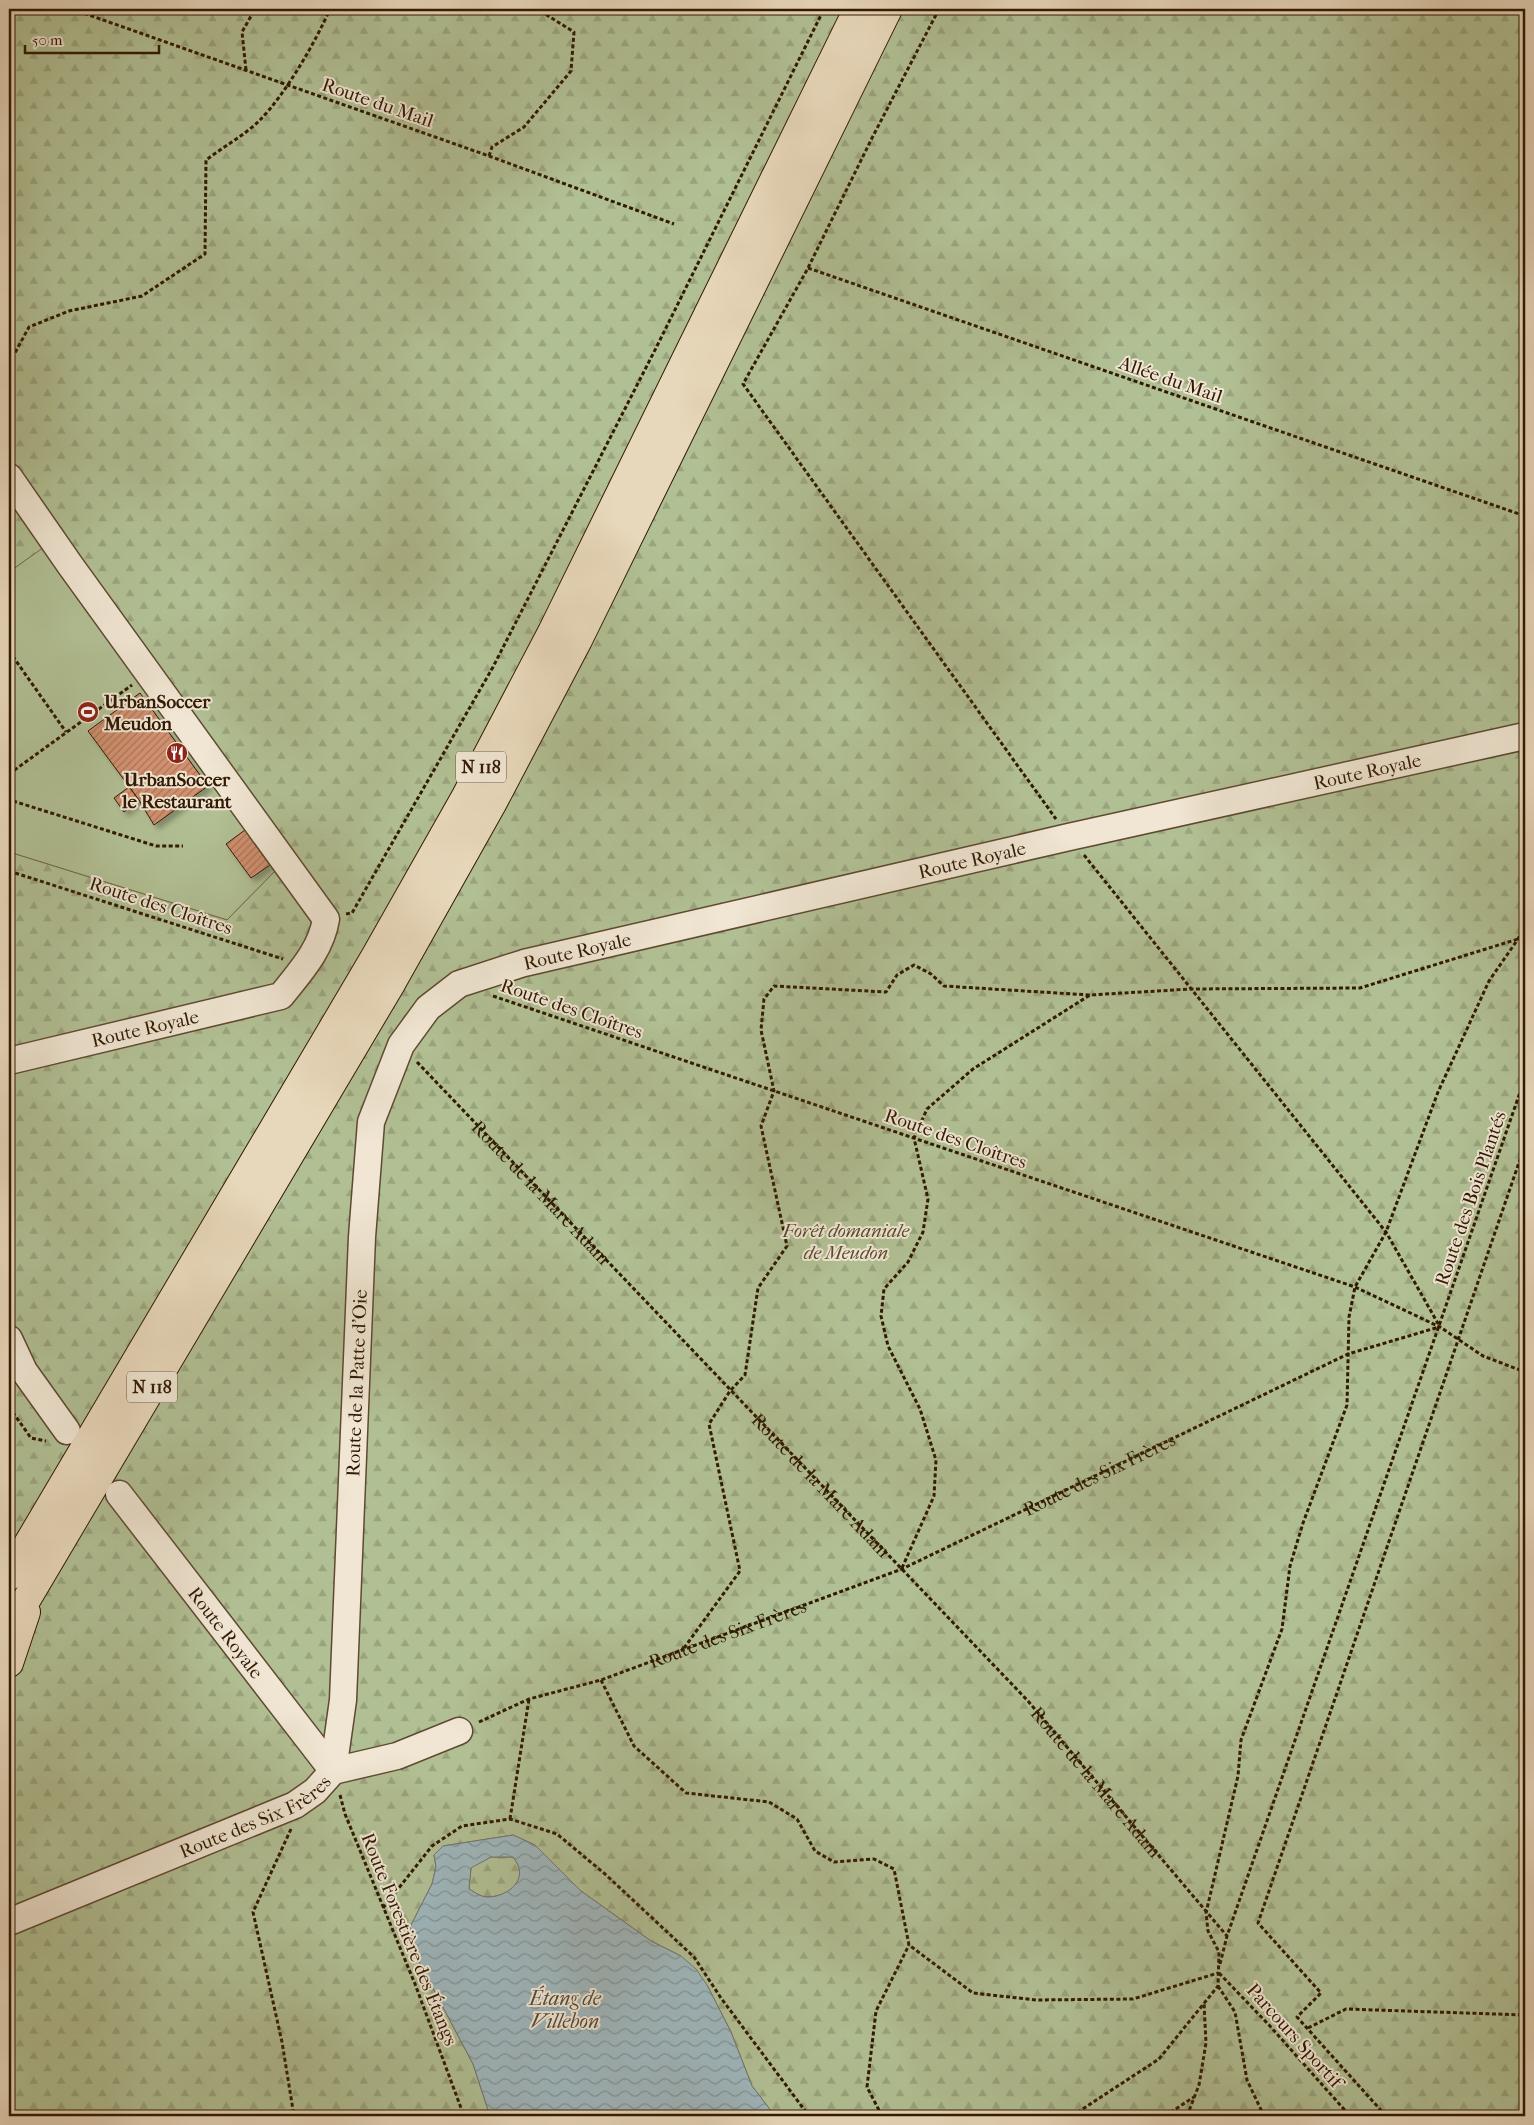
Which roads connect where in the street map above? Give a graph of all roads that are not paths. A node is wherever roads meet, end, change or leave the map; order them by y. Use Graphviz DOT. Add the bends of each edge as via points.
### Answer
graph roads {
  1 [pos="858,9"];
  2 [pos="888,9"];
  3 [pos="9,477"];
  4 [pos="1525,736"];
  5 [pos="428,1008"];
  6 [pos="9,1061"];
  7 [pos="9,1340"];
  8 [pos="66,1431"];
  9 [pos="119,1494"];
  10 [pos="9,1576"];
  11 [pos="34,1587"];
  12 [pos="9,1630"];
  13 [pos="9,1663"];
  14 [pos="459,1731"];
  15 [pos="333,1772"];
  16 [pos="9,1922"];
  1 -- 10 [label="highway, N 118" via="552,632 465,798 375,957"];
  2 -- 11 [label="highway, N 118" via="578,640 492,804"];
  3 -- 6 [label="street, Route Royale" via="326,919 323,936 305,967 281,996"];
  4 -- 5 [label="street, Route Royale" via="524,963 459,984"];
  5 -- 15 [label="street, Route de la Patte d'Oie" via="402,1045 370,1122 362,1237 344,1700"];
  7 -- 8 [label="street" via="24,1371"];
  9 -- 15 [label="street, Route Royale"];
  11 -- 12 [label="highway, N 118"];
  11 -- 13 [label="highway"];
  14 -- 15 [label="street, Route des Six Frères" via="397,1756"];
  15 -- 16 [label="street, Route des Six Frères" via="315,1791 295,1805"];
}
